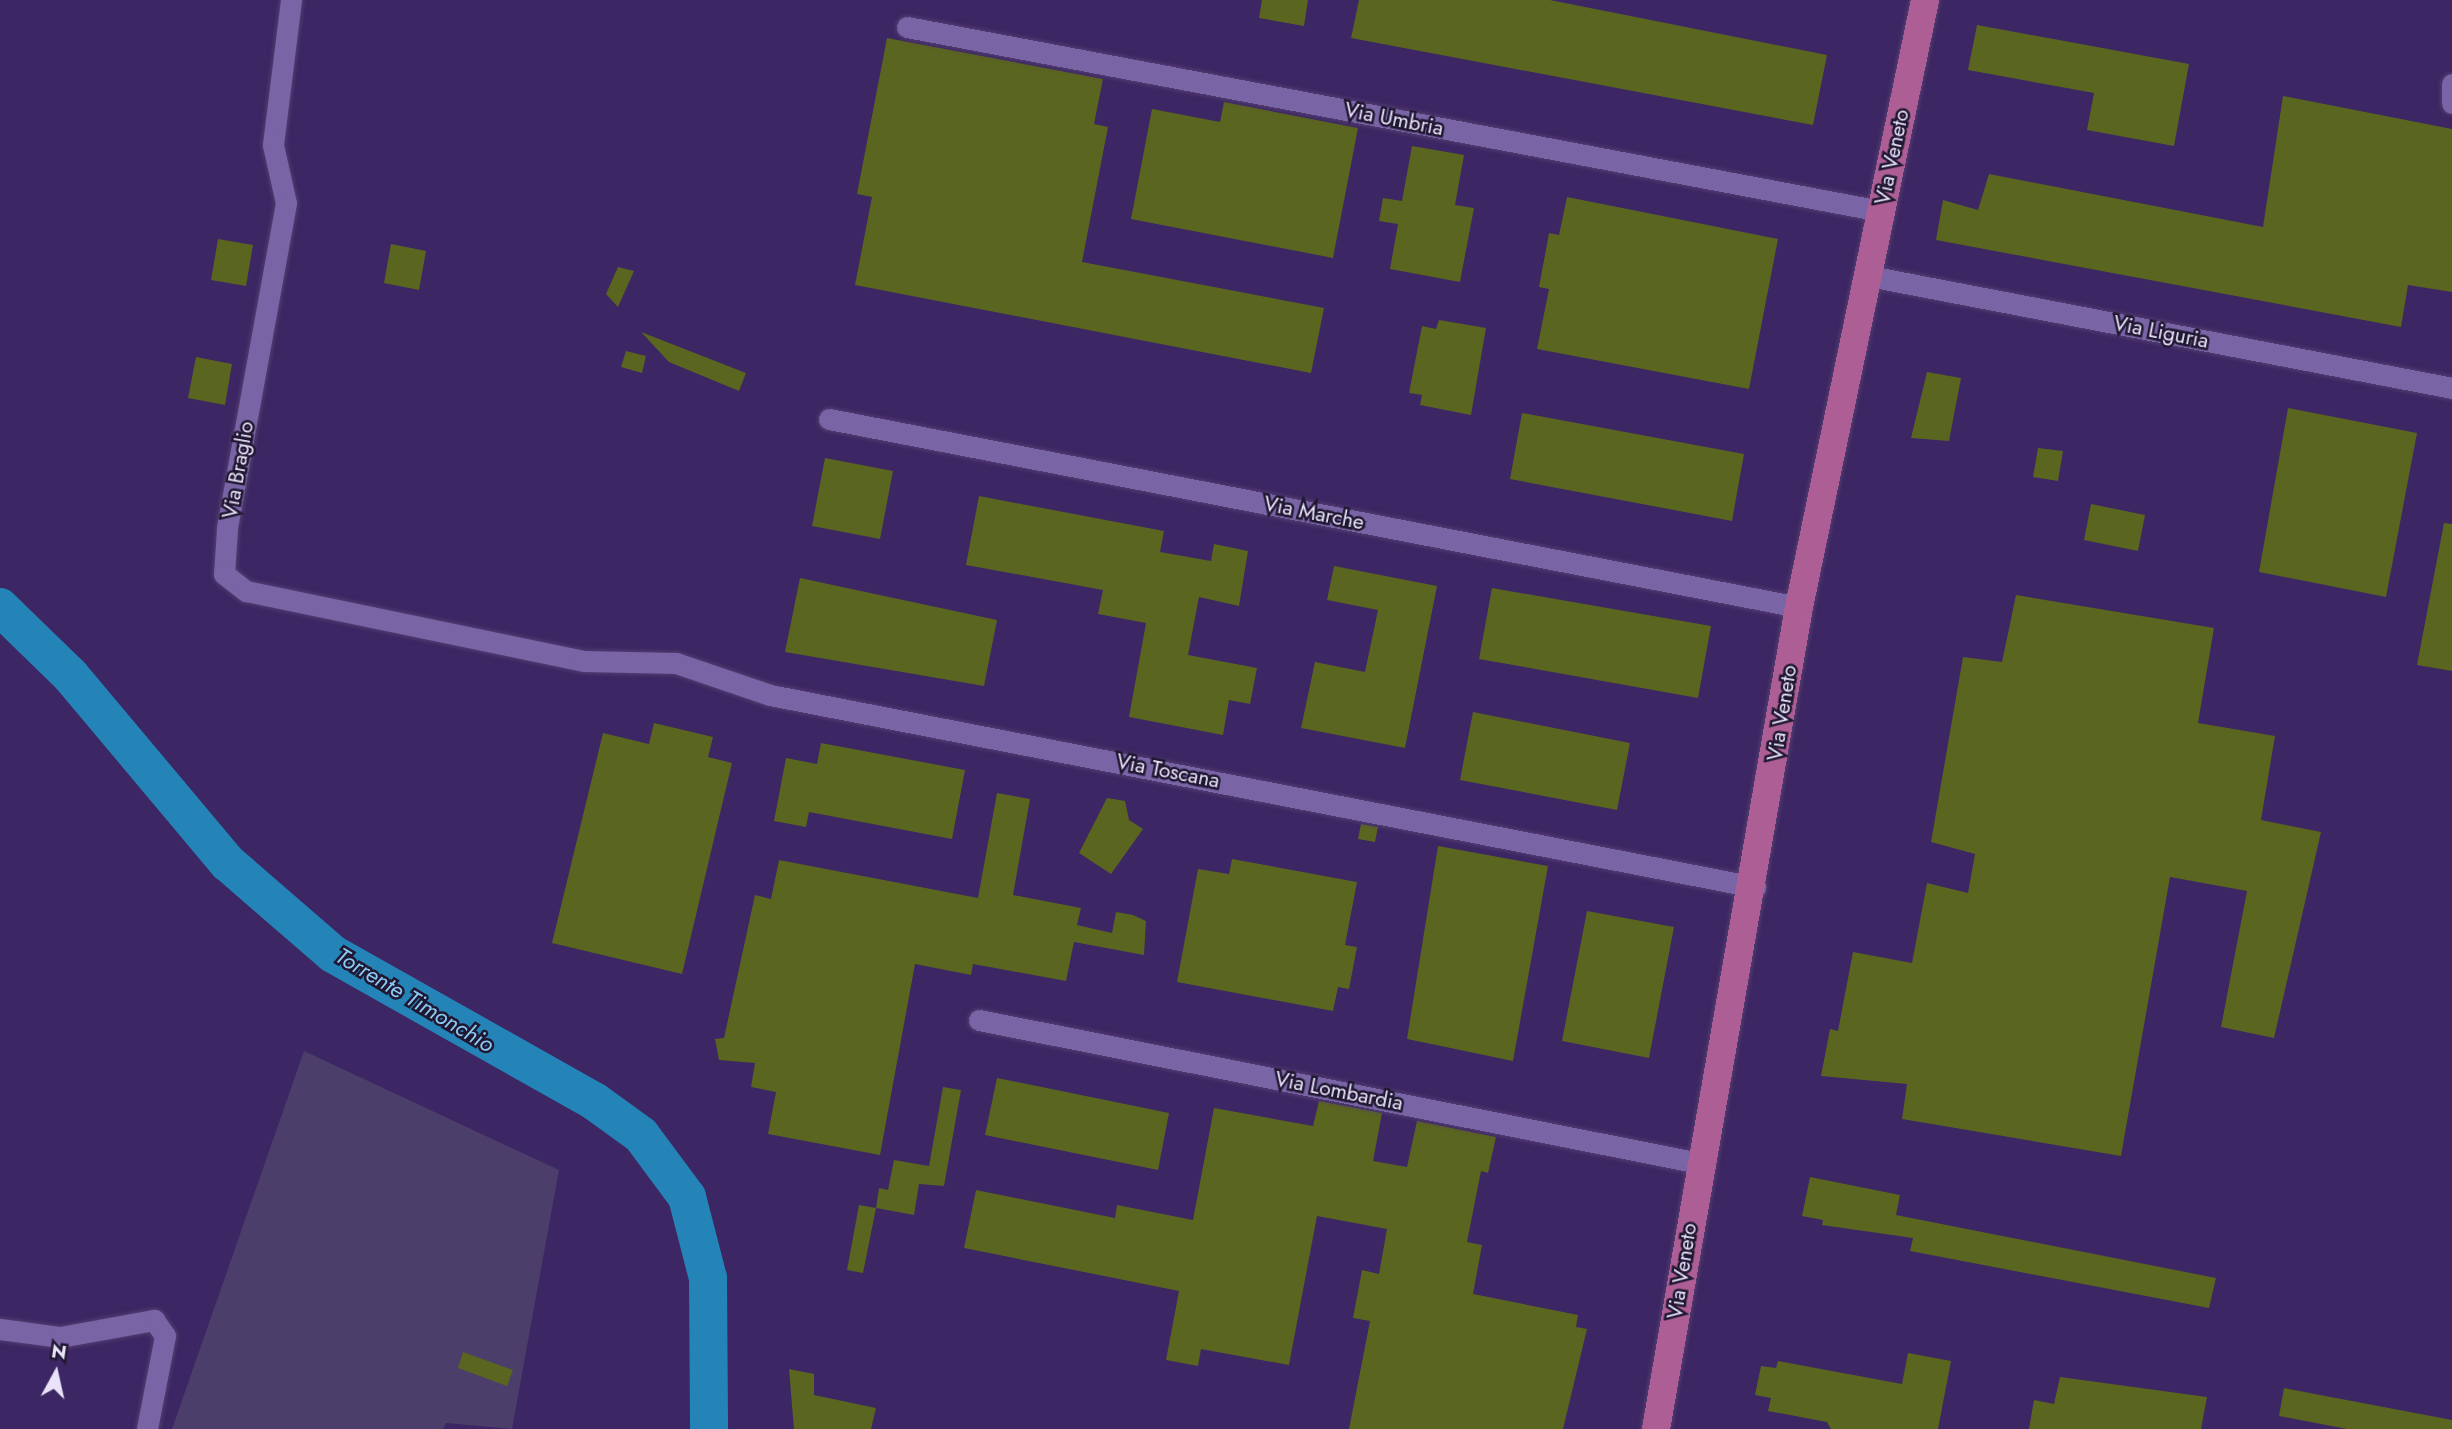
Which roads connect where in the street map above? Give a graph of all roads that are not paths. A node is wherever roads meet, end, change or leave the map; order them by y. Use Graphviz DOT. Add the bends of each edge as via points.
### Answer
graph roads {
  1 [pos="291,0"];
  2 [pos="1925,0"];
  3 [pos="907,27"];
  4 [pos="2452,84"];
  5 [pos="2452,103"];
  6 [pos="1881,212"];
  7 [pos="1869,276"];
  8 [pos="2452,388"];
  9 [pos="829,419"];
  10 [pos="1800,607"];
  11 [pos="584,661"];
  12 [pos="1755,887"];
  13 [pos="979,1020"];
  14 [pos="1699,1163"];
  15 [pos="0,1329"];
  16 [pos="1663,1426"];
  17 [pos="147,1429"];
  1 -- 11 [label="street, Via Braglio" via="273,145 286,203 224,574 246,590"];
  2 -- 6 [label="main road, Via Veneto"];
  3 -- 6 [label="street, Via Umbria"];
  4 -- 5 [label="street"];
  6 -- 7 [label="main road, Via Veneto"];
  7 -- 8 [label="street, Via Liguria"];
  7 -- 10 [label="main road, Via Veneto"];
  9 -- 10 [label="street, Via Marche"];
  10 -- 12 [label="main road, Via Veneto"];
  11 -- 12 [label="street, Via Toscana" via="676,663 770,695"];
  12 -- 14 [label="main road, Via Veneto"];
  13 -- 14 [label="street, Via Lombardia"];
  14 -- 16 [label="main road, Via Veneto"];
  15 -- 17 [label="street" via="60,1337 154,1320 164,1336"];
}
